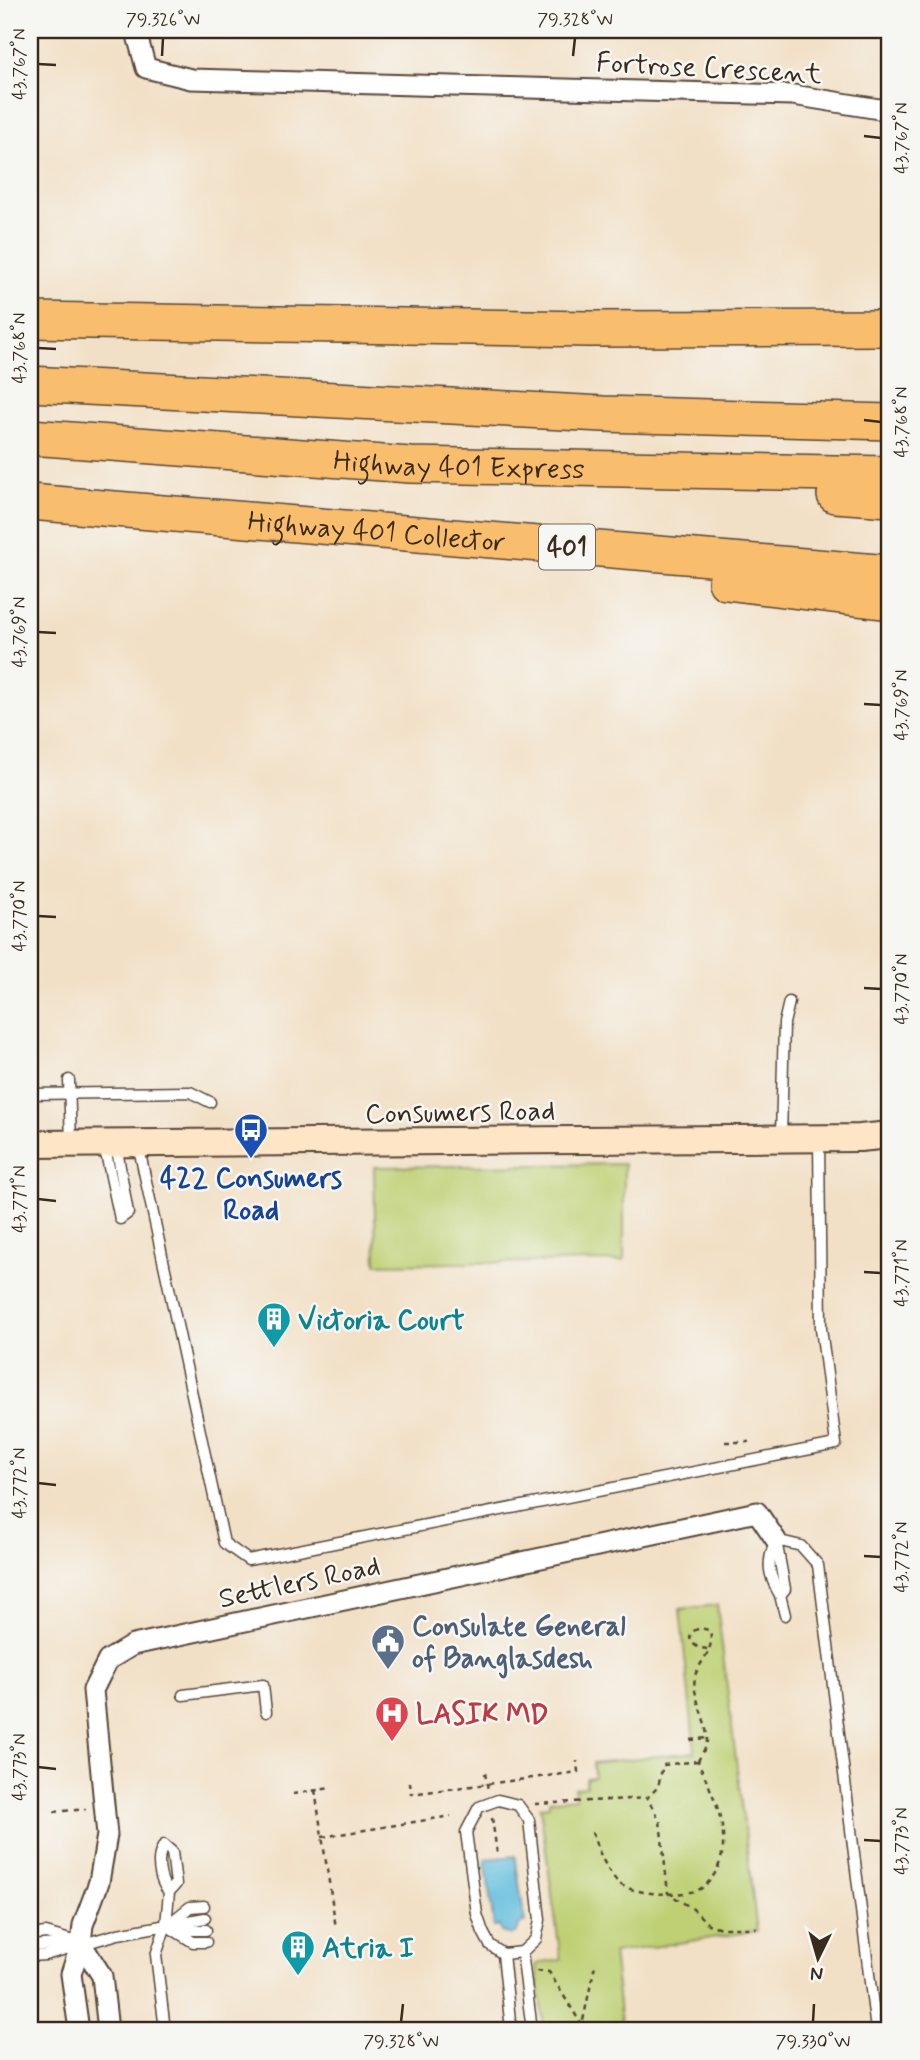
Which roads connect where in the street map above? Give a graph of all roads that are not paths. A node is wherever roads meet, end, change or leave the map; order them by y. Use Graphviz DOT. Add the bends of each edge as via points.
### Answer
graph roads {
  1 [pos="138,30"];
  2 [pos="890,107"];
  3 [pos="30,309"];
  4 [pos="30,320"];
  5 [pos="134,322"];
  6 [pos="890,328"];
  7 [pos="765,330"];
  8 [pos="890,335"];
  9 [pos="30,384"];
  10 [pos="890,400"];
  11 [pos="603,414"];
  12 [pos="890,422"];
  13 [pos="30,437"];
  14 [pos="410,465"];
  15 [pos="890,474"];
  16 [pos="890,499"];
  17 [pos="30,502"];
  18 [pos="244,521"];
  19 [pos="890,573"];
  20 [pos="890,603"];
  21 [pos="789,1002"];
  22 [pos="69,1080"];
  23 [pos="70,1093"];
  24 [pos="30,1094"];
  25 [pos="210,1102"];
  26 [pos="890,1135"];
  27 [pos="819,1138"];
  28 [pos="781,1139"];
  29 [pos="30,1144"];
  30 [pos="71,1144"];
  31 [pos="119,1144"];
  32 [pos="776,1540"];
  33 [pos="785,1615"];
  34 [pos="183,1695"];
  35 [pos="266,1712"];
  36 [pos="169,1892"];
  37 [pos="204,1906"];
  38 [pos="205,1918"];
  39 [pos="166,1925"];
  40 [pos="206,1930"];
  41 [pos="30,1935"];
  42 [pos="206,1942"];
  43 [pos="81,1943"];
  44 [pos="30,1946"];
  45 [pos="522,1952"];
  46 [pos="503,1954"];
  47 [pos="30,1956"];
  48 [pos="79,2030"];
  49 [pos="108,2030"];
  50 [pos="165,2030"];
  51 [pos="511,2030"];
  52 [pos="533,2030"];
  53 [pos="876,2030"];
  1 -- 2 [label="street, Fortrose Crescent" via="146,68 191,79 793,95"];
  3 -- 5 [label="highway"];
  4 -- 5 [label="highway"];
  5 -- 7 [label="highway"];
  6 -- 7 [label="highway"];
  7 -- 8 [label="highway"];
  9 -- 11 [label="highway, Highway 401 Express"];
  10 -- 11 [label="highway"];
  11 -- 12 [label="highway, Highway 401 Express"];
  13 -- 14 [label="highway, Highway 401 Express"];
  14 -- 15 [label="highway, Highway 401 Express"];
  14 -- 16 [label="highway"];
  17 -- 18 [label="highway, Highway 401 Collector / 401"];
  18 -- 19 [label="highway, Highway 401 Collector / 401"];
  18 -- 20 [label="highway"];
  21 -- 28 [label="lane" via="784,1023"];
  22 -- 23 [label="lane"];
  23 -- 24 [label="lane"];
  23 -- 25 [label="lane" via="190,1092"];
  23 -- 30 [label="lane"];
  26 -- 27 [label="street, Consumers Road"];
  27 -- 28 [label="street, Consumers Road"];
  27 -- 31 [label="lane" via="821,1328 836,1444 248,1560 224,1543"];
  28 -- 31 [label="street, Consumers Road"];
  29 -- 30 [label="street, Consumers Road"];
  30 -- 31 [label="street, Consumers Road"];
  31 -- 31 [label="lane" via="120,1219 128,1213"];
  32 -- 33 [label="lane" via="769,1556"];
  32 -- 43 [label="street, Settlers Road" via="757,1512 133,1645 108,1660 93,1690 107,1835"];
  32 -- 53 [label="lane" via="802,1546 817,1566"];
  34 -- 35 [label="lane" via="263,1685"];
  36 -- 39 [label="lane"];
  37 -- 39 [label="lane" via="190,1907"];
  38 -- 39 [label="lane"];
  39 -- 40 [label="lane"];
  39 -- 42 [label="lane" via="193,1942"];
  39 -- 43 [label="lane"];
  39 -- 50 [label="lane" via="156,1955"];
  41 -- 43 [label="lane" via="46,1933"];
  43 -- 44 [label="lane"];
  43 -- 47 [label="lane"];
  43 -- 48 [label="street, Settlers Road" via="71,1974"];
  43 -- 49 [label="street" via="102,1976"];
  45 -- 46 [label="lane"];
  45 -- 46 [label="lane" via="536,1939 540,1920 529,1820 518,1805 498,1800 479,1807 466,1832 477,1914 490,1945"];
  45 -- 52 [label="lane"];
  46 -- 51 [label="lane"];
}
